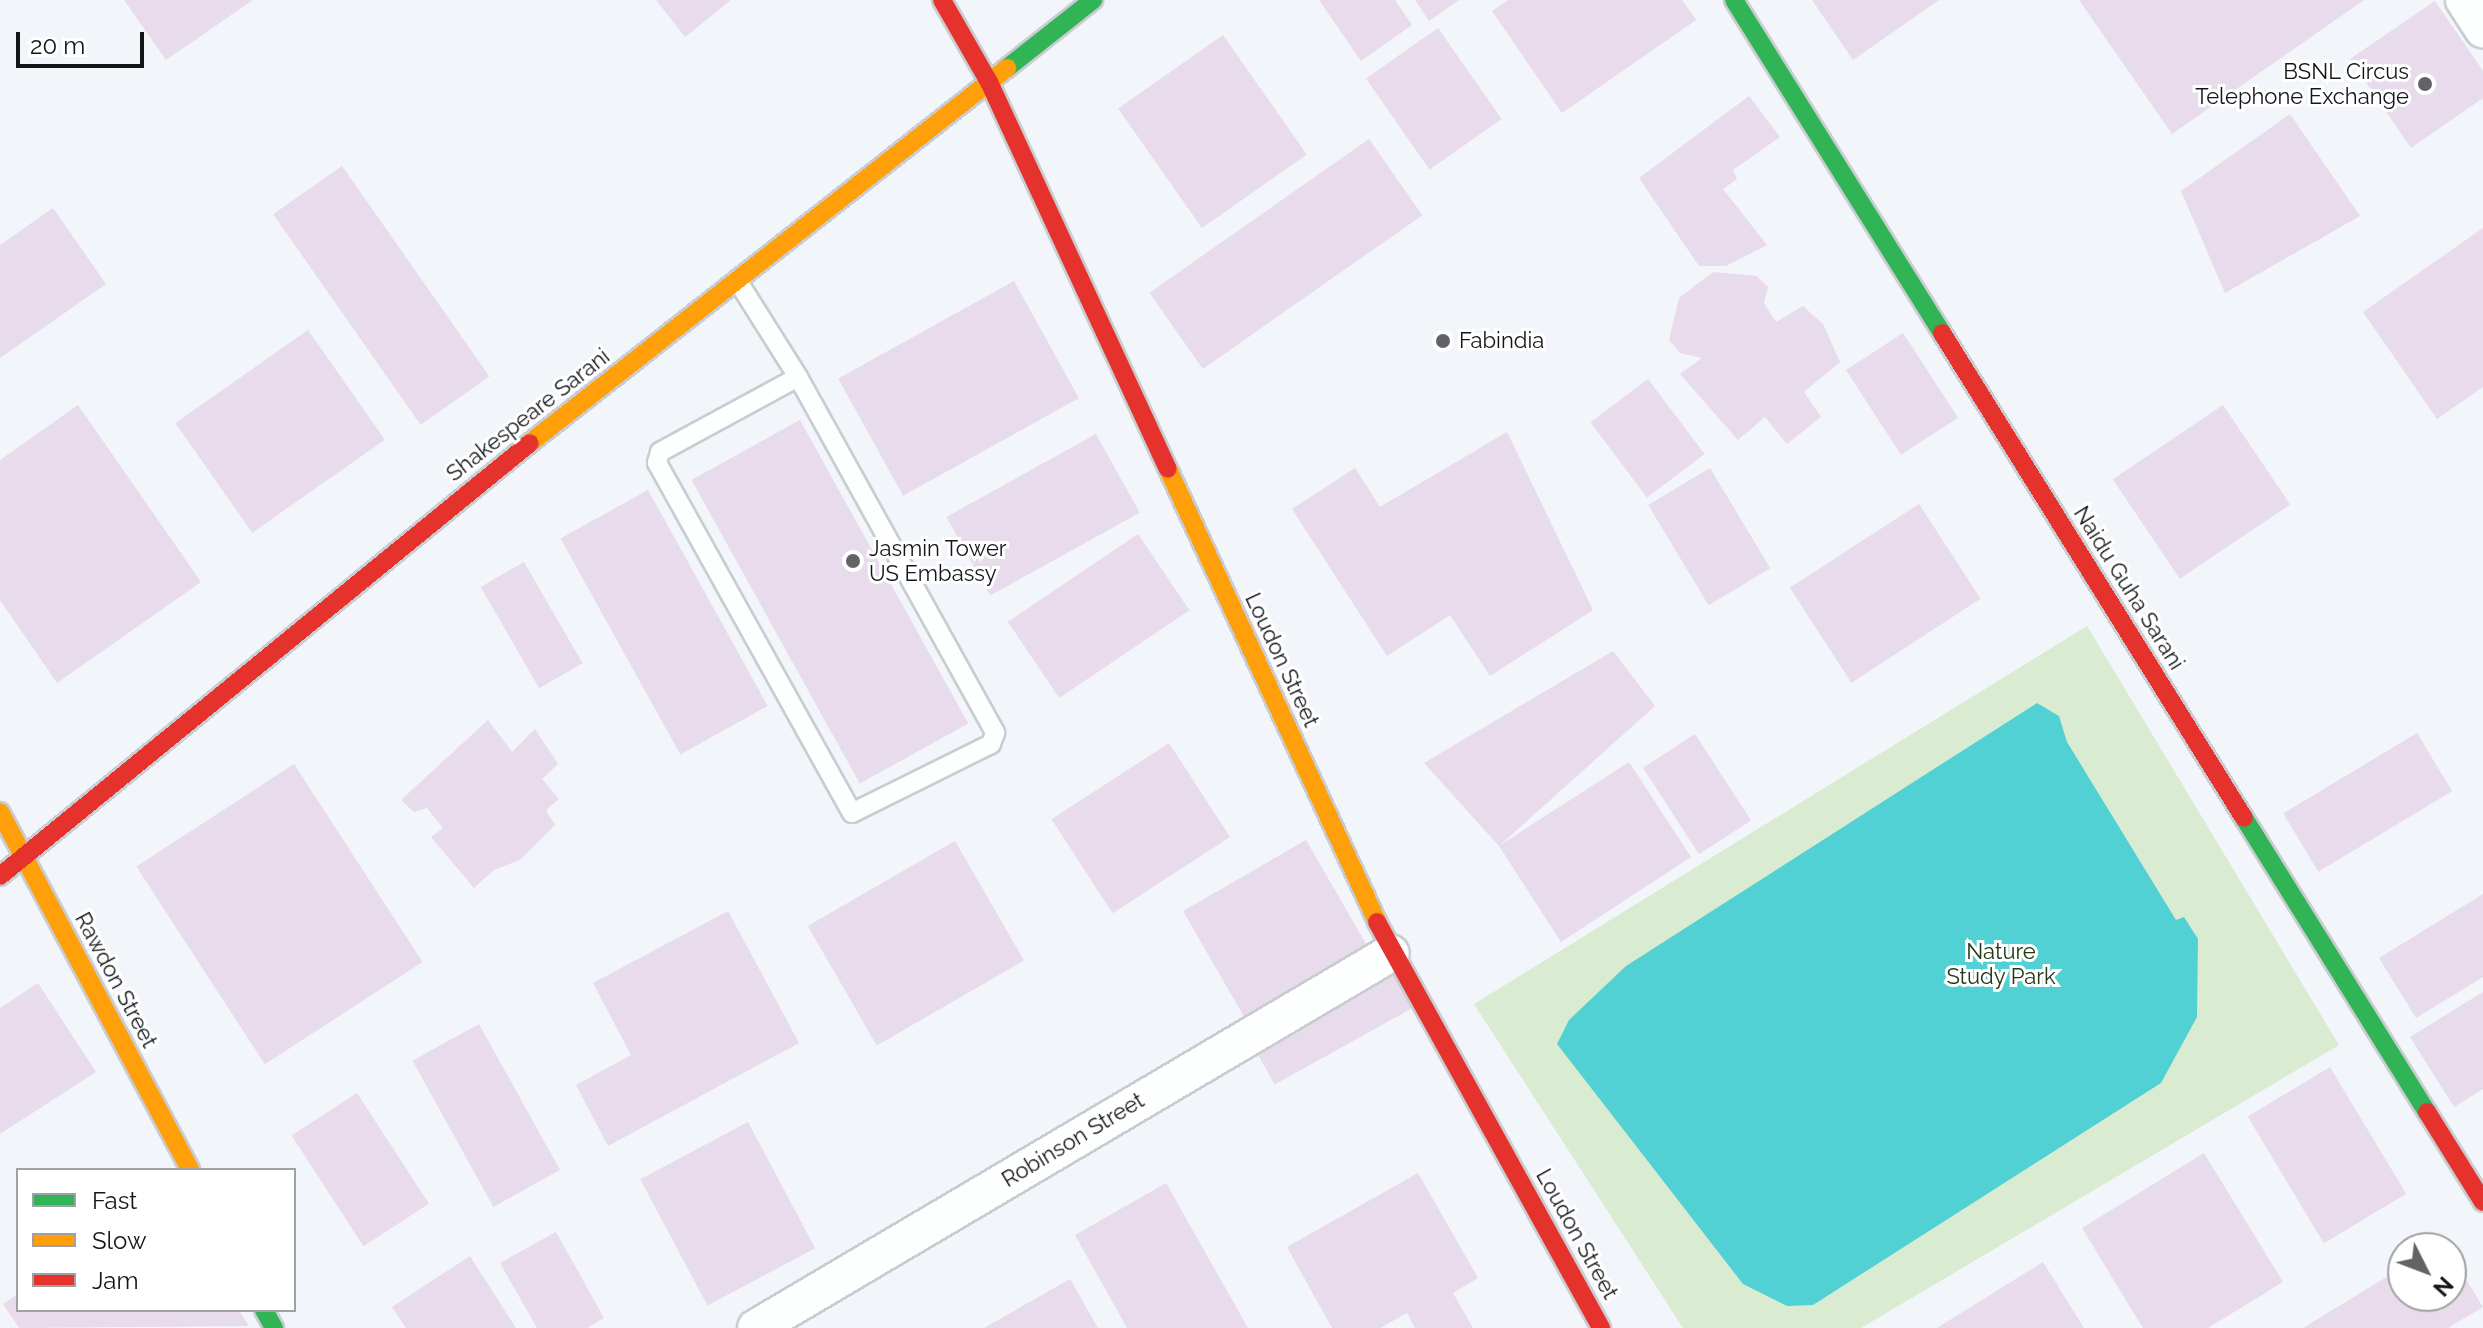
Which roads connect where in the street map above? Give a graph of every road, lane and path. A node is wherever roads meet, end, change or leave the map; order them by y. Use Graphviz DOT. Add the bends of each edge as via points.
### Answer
graph roads {
  1 [pos="942,0"];
  2 [pos="1093,0"];
  3 [pos="1734,0"];
  4 [pos="2464,0"];
  5 [pos="2483,29"];
  6 [pos="989,82"];
  7 [pos="737,280"];
  8 [pos="798,377"];
  9 [pos="0,812"];
  10 [pos="24,856"];
  11 [pos="0,876"];
  12 [pos="1391,953"];
  13 [pos="189,1168"];
  14 [pos="2483,1202"];
  15 [pos="756,1328"];
  16 [pos="1601,1328"];
  1 -- 6 [label="main road, Loudon Street"];
  2 -- 6 [label="main road, Shakespeare Sarani"];
  3 -- 14 [label="main road, Naidu Guha Sarani"];
  4 -- 5 [label="street"];
  6 -- 7 [label="main road, Shakespeare Sarani"];
  6 -- 12 [label="main road, Loudon Street"];
  7 -- 8 [label="lane"];
  7 -- 10 [label="main road, Shakespeare Sarani" via="330,601"];
  8 -- 8 [label="lane" via="995,733 991,744 852,813 657,463 660,452"];
  9 -- 10 [label="main road, Rawdon Street"];
  10 -- 11 [label="main road, Shakespeare Sarani"];
  10 -- 13 [label="main road, Rawdon Street"];
  12 -- 15 [label="street, Robinson Street"];
  12 -- 16 [label="main road, Loudon Street"];
}
